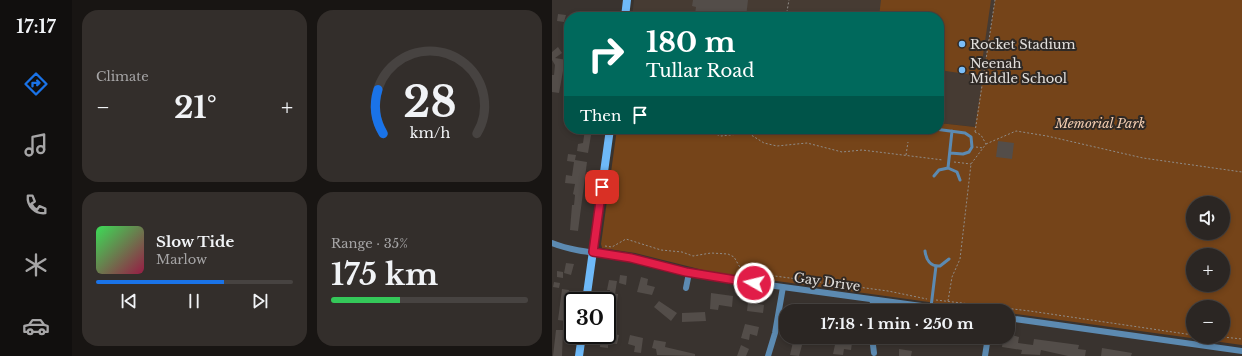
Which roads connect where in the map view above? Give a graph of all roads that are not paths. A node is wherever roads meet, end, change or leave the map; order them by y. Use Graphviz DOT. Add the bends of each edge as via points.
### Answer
graph roads {
  1 [pos="627,0"];
  2 [pos="626,12"];
  3 [pos="944,130"];
  4 [pos="952,131"];
  5 [pos="609,134"];
  6 [pos="950,153"];
  7 [pos="948,168"];
  8 [pos="934,176"];
  9 [pos="960,180"];
  10 [pos="552,243"];
  11 [pos="925,251"];
  12 [pos="593,252"];
  13 [pos="949,259"];
  14 [pos="936,266"];
  15 [pos="690,273"];
  16 [pos="783,287"];
  17 [pos="686,288"];
  18 [pos="587,292"];
  19 [pos="873,300"];
  20 [pos="873,304"];
  21 [pos="906,304"];
  22 [pos="931,304"];
  23 [pos="1015,319"];
  24 [pos="581,344"];
  25 [pos="873,344"];
  26 [pos="987,344"];
  27 [pos="1237,352"];
  28 [pos="874,353"];
  29 [pos="579,356"];
  30 [pos="768,356"];
  31 [pos="985,356"];
  1 -- 2 [label="main road"];
  3 -- 4 [label="lane"];
  4 -- 6 [label="lane"];
  4 -- 6 [label="lane" via="969,134 972,147 966,154"];
  5 -- 12 [label="main road"];
  6 -- 7 [label="lane"];
  7 -- 8 [label="lane" via="939,170"];
  7 -- 9 [label="lane" via="956,172"];
  10 -- 12 [label="street, Gay Drive"];
  11 -- 14 [label="lane" via="928,261"];
  12 -- 15 [label="street, Gay Drive" via="631,258"];
  12 -- 18 [label="main road"];
  13 -- 14 [label="lane" via="946,263"];
  14 -- 22 [label="lane"];
  15 -- 16 [label="street, Gay Drive"];
  15 -- 17 [label="street"];
  16 -- 19 [label="street, Gay Drive"];
  16 -- 30 [label="street"];
  19 -- 20 [label="street"];
  19 -- 21 [label="street, Gay Drive"];
  23 -- 27 [label="street"];
  24 -- 29 [label="main road"];
  25 -- 28 [label="street"];
  26 -- 31 [label="street"];
}
